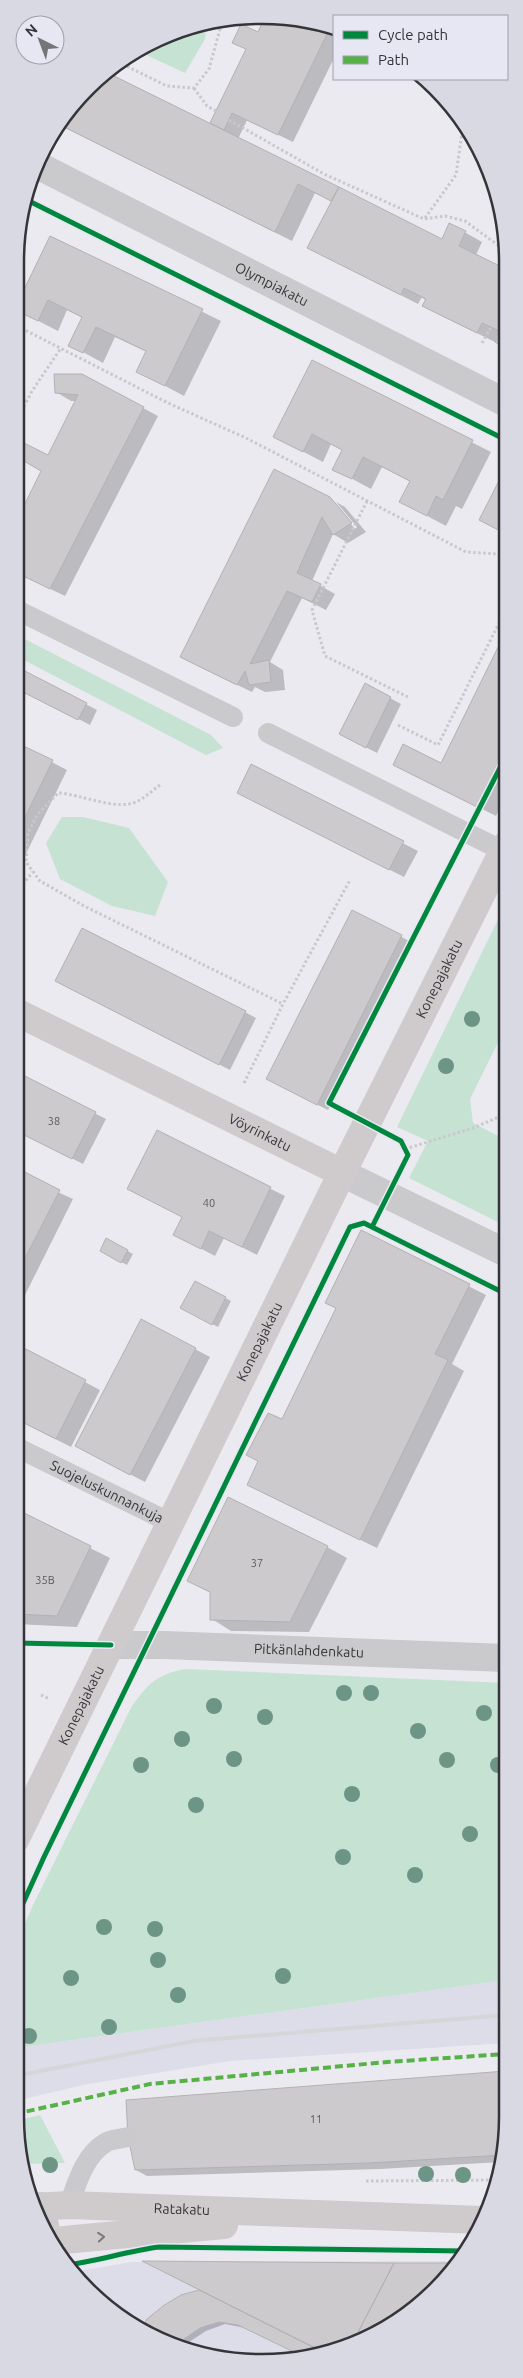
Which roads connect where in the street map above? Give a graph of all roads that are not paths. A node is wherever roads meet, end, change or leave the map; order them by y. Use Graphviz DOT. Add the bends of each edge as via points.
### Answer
graph roads {
  1 [pos="43,168"];
  2 [pos="499,399"];
  3 [pos="24,613"];
  4 [pos="233,717"];
  5 [pos="268,733"];
  6 [pos="499,846"];
  7 [pos="499,858"];
  8 [pos="24,1016"];
  9 [pos="342,1173"];
  10 [pos="499,1250"];
  11 [pos="24,1451"];
  12 [pos="171,1523"];
  13 [pos="111,1645"];
  14 [pos="499,1658"];
  15 [pos="24,1822"];
  16 [pos="128,2137"];
  17 [pos="69,2205"];
  18 [pos="44,2213"];
  19 [pos="330,2215"];
  20 [pos="476,2220"];
  21 [pos="59,2240"];
  1 -- 2 [label="street, Olympiakatu"];
  3 -- 4 [label="lane"];
  5 -- 6 [label="lane"];
  7 -- 9 [label="main road, Konepajakatu"];
  8 -- 9 [label="main road, Vöyrinkatu"];
  9 -- 10 [label="street, Vöyrinkatu"];
  9 -- 12 [label="main road, Konepajakatu"];
  11 -- 12 [label="lane, Suojeluskunnankuja"];
  12 -- 13 [label="main road, Konepajakatu"];
  13 -- 14 [label="street, Pitkänlahdenkatu"];
  13 -- 15 [label="main road, Konepajakatu"];
  16 -- 17 [label="lane" via="106,2142 90,2157"];
  17 -- 18 [label="main road, Ratakatu"];
  17 -- 19 [label="main road, Ratakatu"];
  19 -- 20 [label="main road, Ratakatu"];
  21 -- 19 [label="main road, Ratakatu, one-way"];
}
